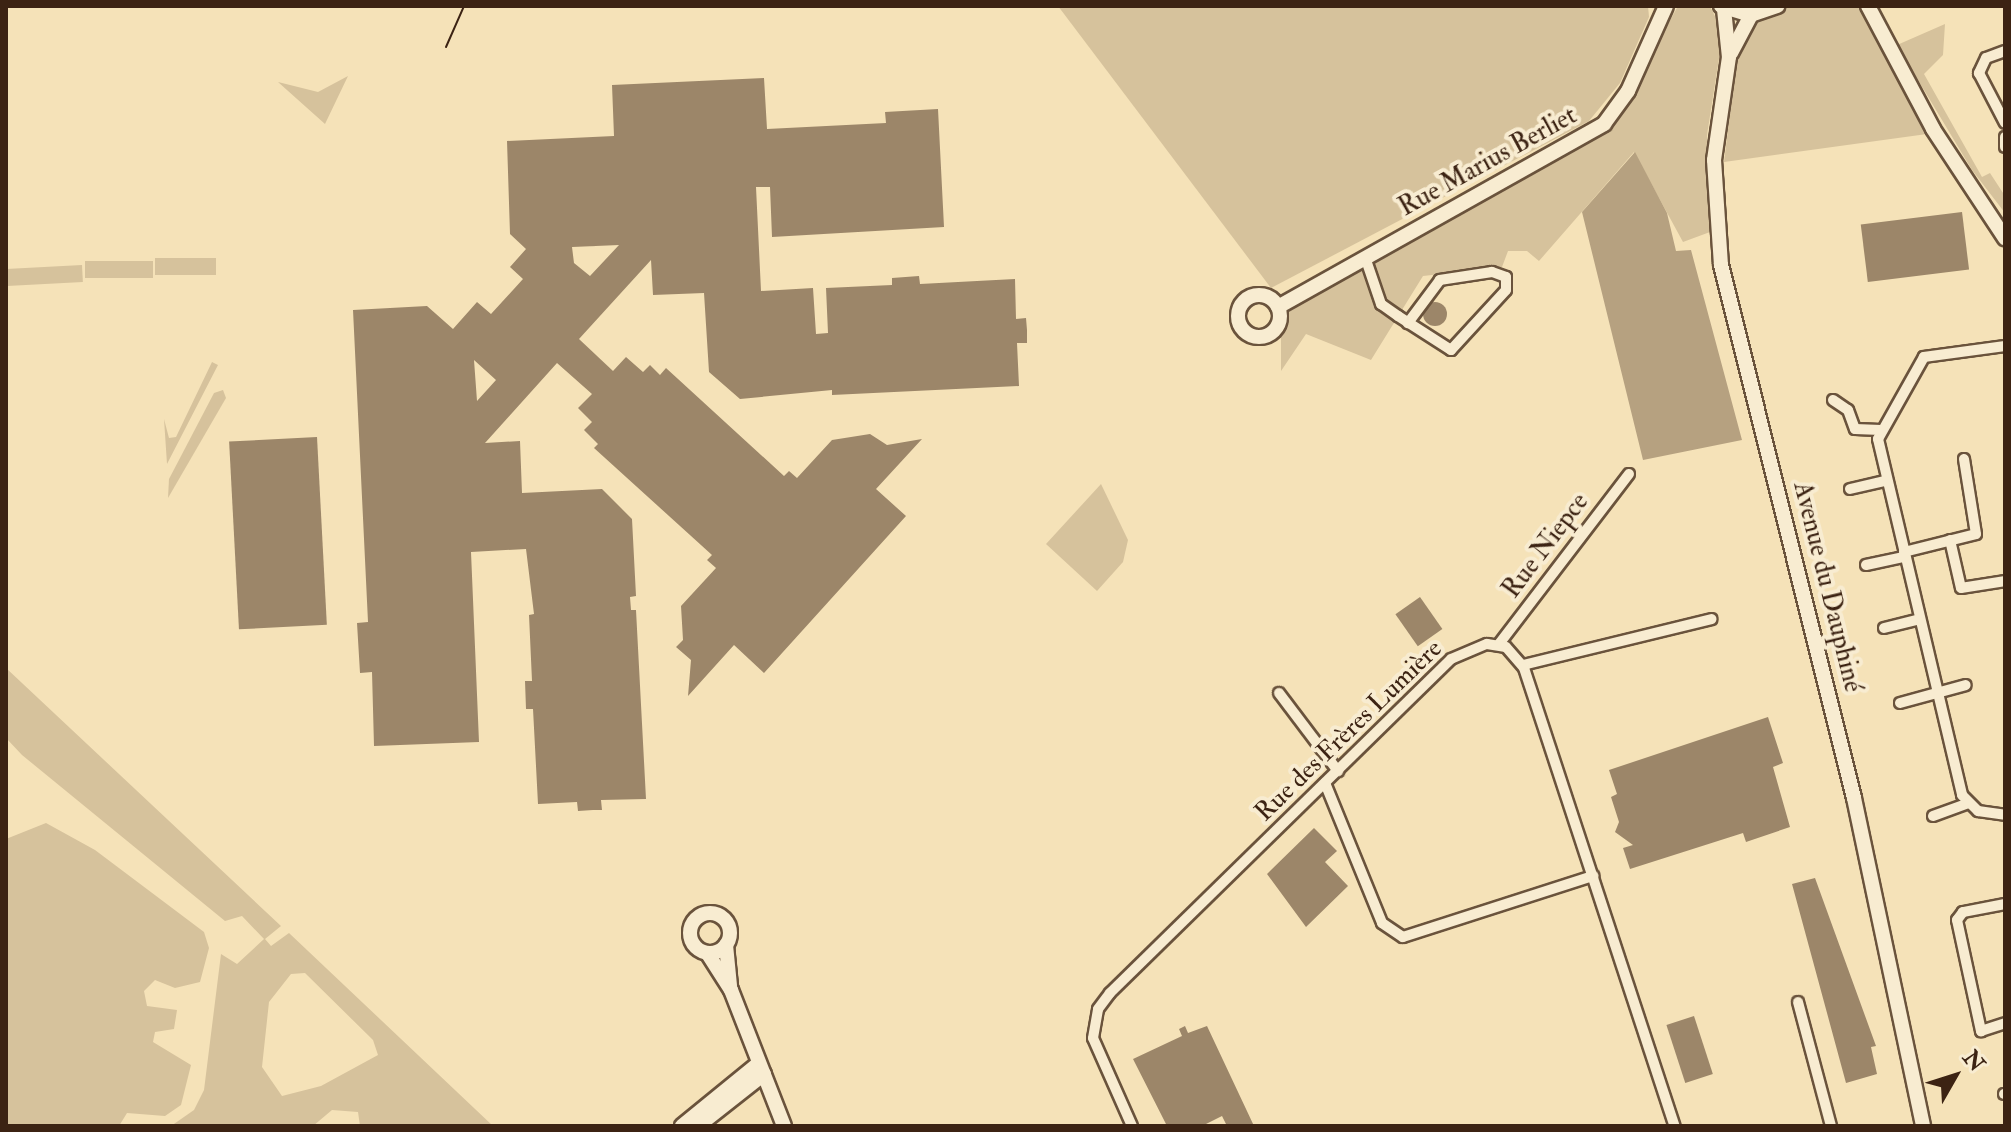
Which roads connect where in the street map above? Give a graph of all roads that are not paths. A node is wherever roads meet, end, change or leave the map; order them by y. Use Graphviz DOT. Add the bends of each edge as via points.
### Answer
graph roads {
  1 [pos="1666,6"];
  2 [pos="1777,6"];
  3 [pos="1868,6"];
  4 [pos="1723,7"];
  5 [pos="1751,15"];
  6 [pos="2005,51"];
  7 [pos="1729,57"];
  8 [pos="2005,123"];
  9 [pos="2005,137"];
  10 [pos="2005,147"];
  11 [pos="2003,229"];
  12 [pos="1365,257"];
  13 [pos="1278,307"];
  14 [pos="1408,323"];
  15 [pos="2005,346"];
  16 [pos="1833,400"];
  17 [pos="1881,430"];
  18 [pos="1964,459"];
  19 [pos="1629,474"];
  20 [pos="1884,481"];
  21 [pos="1850,489"];
  22 [pos="1950,540"];
  23 [pos="1904,555"];
  24 [pos="1866,565"];
  25 [pos="2005,581"];
  26 [pos="1711,619"];
  27 [pos="1920,619"];
  28 [pos="1884,628"];
  29 [pos="1499,644"];
  30 [pos="1523,665"];
  31 [pos="1966,685"];
  32 [pos="1279,693"];
  33 [pos="1937,693"];
  34 [pos="1900,703"];
  35 [pos="1338,771"];
  36 [pos="1325,783"];
  37 [pos="1968,803"];
  38 [pos="2005,815"];
  39 [pos="1933,816"];
  40 [pos="1593,876"];
  41 [pos="2005,904"];
  42 [pos="726,945"];
  43 [pos="708,954"];
  44 [pos="731,990"];
  45 [pos="1798,1002"];
  46 [pos="2005,1023"];
  47 [pos="761,1068"];
  48 [pos="682,1126"];
  49 [pos="698,1126"];
  50 [pos="784,1126"];
  51 [pos="1132,1126"];
  52 [pos="1675,1126"];
  53 [pos="1831,1126"];
  54 [pos="1923,1126"];
  1 -- 12 [label="street, Rue Marius Berliet" via="1628,91 1604,124"];
  2 -- 5 [label="street"];
  3 -- 11 [label="street" via="1933,129"];
  4 -- 5 [label="street"];
  4 -- 7 [label="street, Avenue du Dauphiné"];
  5 -- 7 [label="street, Avenue du Dauphiné"];
  6 -- 8 [label="street" via="1986,58 1979,73"];
  7 -- 54 [label="street, Avenue du Dauphiné" via="1714,160 1721,265 1854,798"];
  9 -- 10 [label="street"];
  12 -- 13 [label="street, Rue Marius Berliet"];
  12 -- 14 [label="street" via="1374,296"];
  14 -- 14 [label="street" via="1456,351 1506,290 1506,277 1492,272 1440,280"];
  15 -- 17 [label="street" via="1924,357"];
  16 -- 17 [label="street" via="1848,410 1855,429"];
  17 -- 20 [label="street"];
  18 -- 22 [label="street" via="1976,534"];
  19 -- 29 [label="street, Rue Niepce"];
  20 -- 21 [label="street"];
  20 -- 23 [label="street"];
  22 -- 23 [label="street"];
  22 -- 25 [label="street" via="1961,588"];
  23 -- 24 [label="street"];
  23 -- 27 [label="street"];
  26 -- 30 [label="street"];
  27 -- 28 [label="street"];
  27 -- 33 [label="street"];
  29 -- 30 [label="street"];
  29 -- 35 [label="street, Rue des Frères Lumière" via="1451,659"];
  30 -- 40 [label="street"];
  31 -- 33 [label="street"];
  32 -- 35 [label="street"];
  33 -- 34 [label="street"];
  33 -- 37 [label="street"];
  35 -- 36 [label="street, Rue des Frères Lumière"];
  36 -- 40 [label="street" via="1382,923 1403,937"];
  36 -- 51 [label="street, Rue des Frères Lumière" via="1098,1009 1093,1038 1097,1054"];
  37 -- 38 [label="street" via="1992,816"];
  37 -- 39 [label="street"];
  40 -- 52 [label="street"];
  41 -- 46 [label="street" via="1963,912 1957,920 1981,1031"];
  42 -- 43 [label="street"];
  42 -- 43 [label="street" via="724,920 699,916 691,940"];
  42 -- 44 [label="street"];
  43 -- 44 [label="street"];
  44 -- 47 [label="street"];
  45 -- 53 [label="street"];
  47 -- 48 [label="street"];
  47 -- 49 [label="street"];
  47 -- 50 [label="street"];
}
